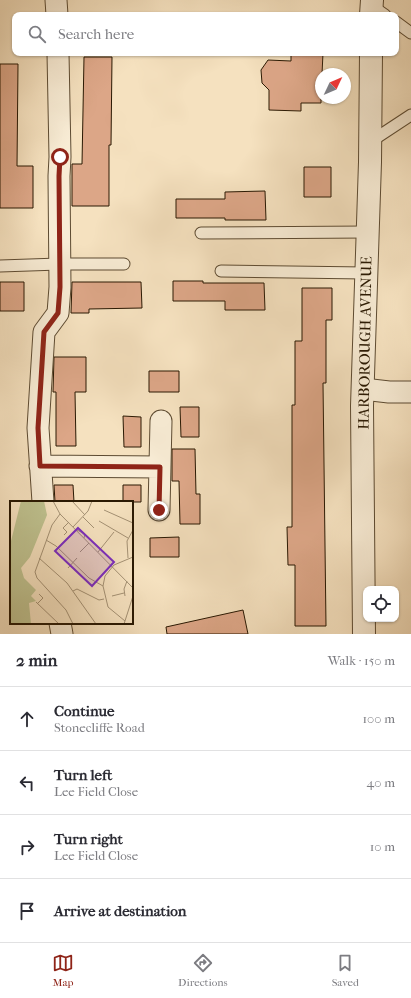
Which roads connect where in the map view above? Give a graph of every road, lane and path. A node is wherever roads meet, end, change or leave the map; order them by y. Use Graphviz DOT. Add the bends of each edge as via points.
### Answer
graph roads {
  1 [pos="56,0"];
  2 [pos="57,12"];
  3 [pos="399,24"];
  4 [pos="411,33"];
  5 [pos="58,56"];
  6 [pos="371,56"];
  7 [pos="411,114"];
  8 [pos="370,142"];
  9 [pos="367,232"];
  10 [pos="201,233"];
  11 [pos="59,264"];
  12 [pos="124,264"];
  13 [pos="0,266"];
  14 [pos="220,271"];
  15 [pos="365,272"];
  16 [pos="363,389"];
  17 [pos="411,392"];
  18 [pos="161,421"];
  19 [pos="40,466"];
  20 [pos="160,467"];
  21 [pos="42,501"];
  22 [pos="159,510"];
  23 [pos="60,624"];
  24 [pos="62,634"];
  25 [pos="364,634"];
  1 -- 2 [label="street"];
  3 -- 4 [label="lane"];
  5 -- 11 [label="street"];
  6 -- 8 [label="street, HARBOROUGH AVENUE"];
  7 -- 8 [label="lane"];
  8 -- 9 [label="street, HARBOROUGH AVENUE"];
  9 -- 10 [label="lane"];
  9 -- 15 [label="street, HARBOROUGH AVENUE"];
  11 -- 12 [label="lane"];
  11 -- 13 [label="lane"];
  11 -- 19 [label="street" via="58,313 44,332 38,428"];
  14 -- 15 [label="lane"];
  15 -- 16 [label="street, HARBOROUGH AVENUE"];
  16 -- 17 [label="street"];
  16 -- 25 [label="street, HARBOROUGH AVENUE"];
  18 -- 20 [label="street"];
  19 -- 20 [label="street"];
  19 -- 21 [label="street"];
  20 -- 22 [label="street"];
  23 -- 24 [label="street"];
}
